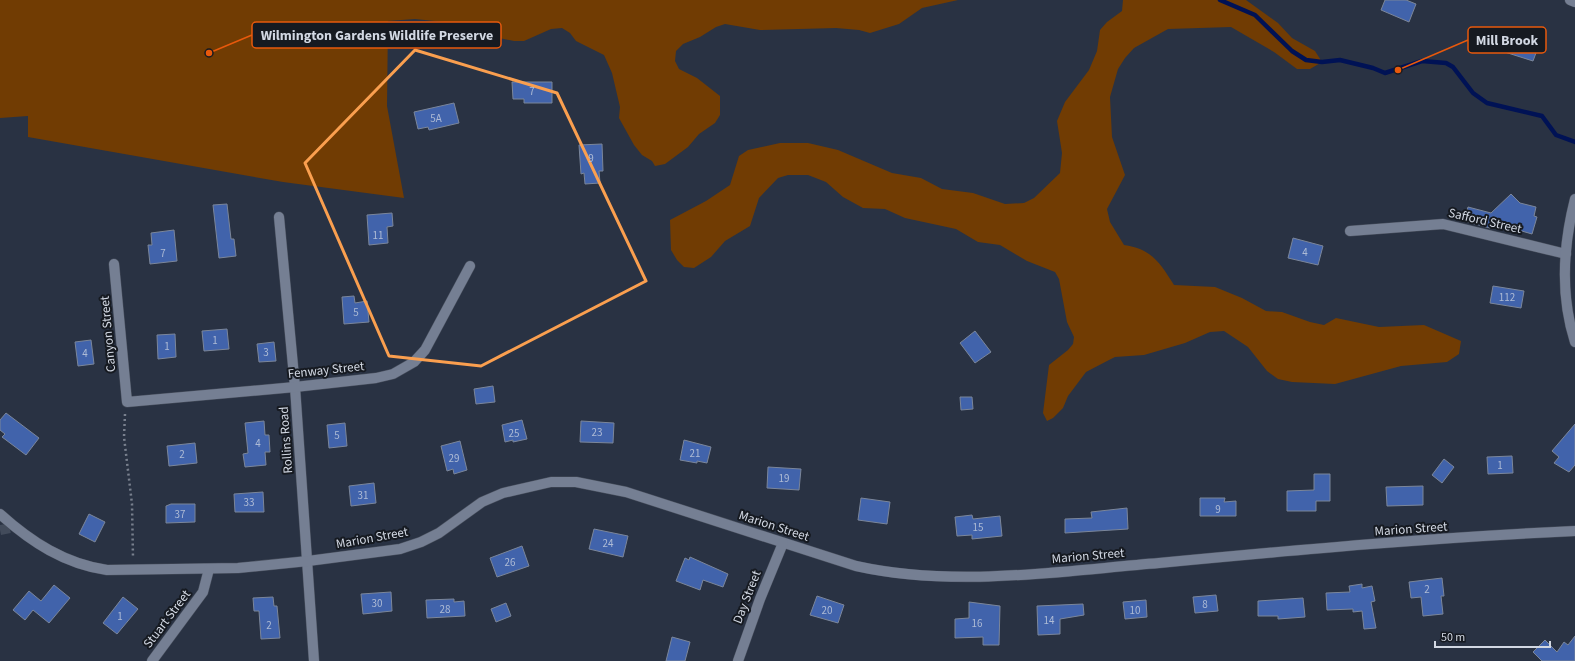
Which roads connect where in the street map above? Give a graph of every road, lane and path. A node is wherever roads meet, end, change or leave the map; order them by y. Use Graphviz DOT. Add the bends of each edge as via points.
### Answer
graph roads {
  1 [pos="1570,0"];
  2 [pos="1575,2"];
  3 [pos="1575,199"];
  4 [pos="279,217"];
  5 [pos="1350,231"];
  6 [pos="1566,254"];
  7 [pos="114,264"];
  8 [pos="470,266"];
  9 [pos="1575,342"];
  10 [pos="295,387"];
  11 [pos="127,402"];
  12 [pos="0,514"];
  13 [pos="1575,531"];
  14 [pos="783,543"];
  15 [pos="308,561"];
  16 [pos="209,569"];
  17 [pos="134,570"];
  18 [pos="152,661"];
  19 [pos="314,661"];
  20 [pos="738,661"];
  1 -- 2 [label="street"];
  3 -- 6 [label="street"];
  4 -- 10 [label="street, Rollins Road"];
  5 -- 6 [label="street, Safford Street" via="1443,224"];
  6 -- 9 [label="street" via="1564,272 1567,312"];
  7 -- 11 [label="street, Canyon Street"];
  8 -- 10 [label="street, Fenway Street" via="430,343 420,356 406,367 384,376"];
  10 -- 11 [label="street, Fenway Street"];
  10 -- 15 [label="street, Rollins Road"];
  11 -- 17 [label="path" via="124,437 132,504"];
  12 -- 17 [label="street, Marion Street" via="34,540 70,561 100,569"];
  13 -- 14 [label="street, Marion Street" via="1012,575 946,577 868,569"];
  14 -- 15 [label="street, Marion Street" via="626,492 576,482 550,482 503,493 482,502 439,533 400,549"];
  14 -- 20 [label="street, Day Street"];
  15 -- 16 [label="street, Marion Street"];
  15 -- 19 [label="street, Rollins Road"];
  16 -- 17 [label="street, Marion Street"];
  16 -- 18 [label="street, Stuart Street" via="203,592"];
}
